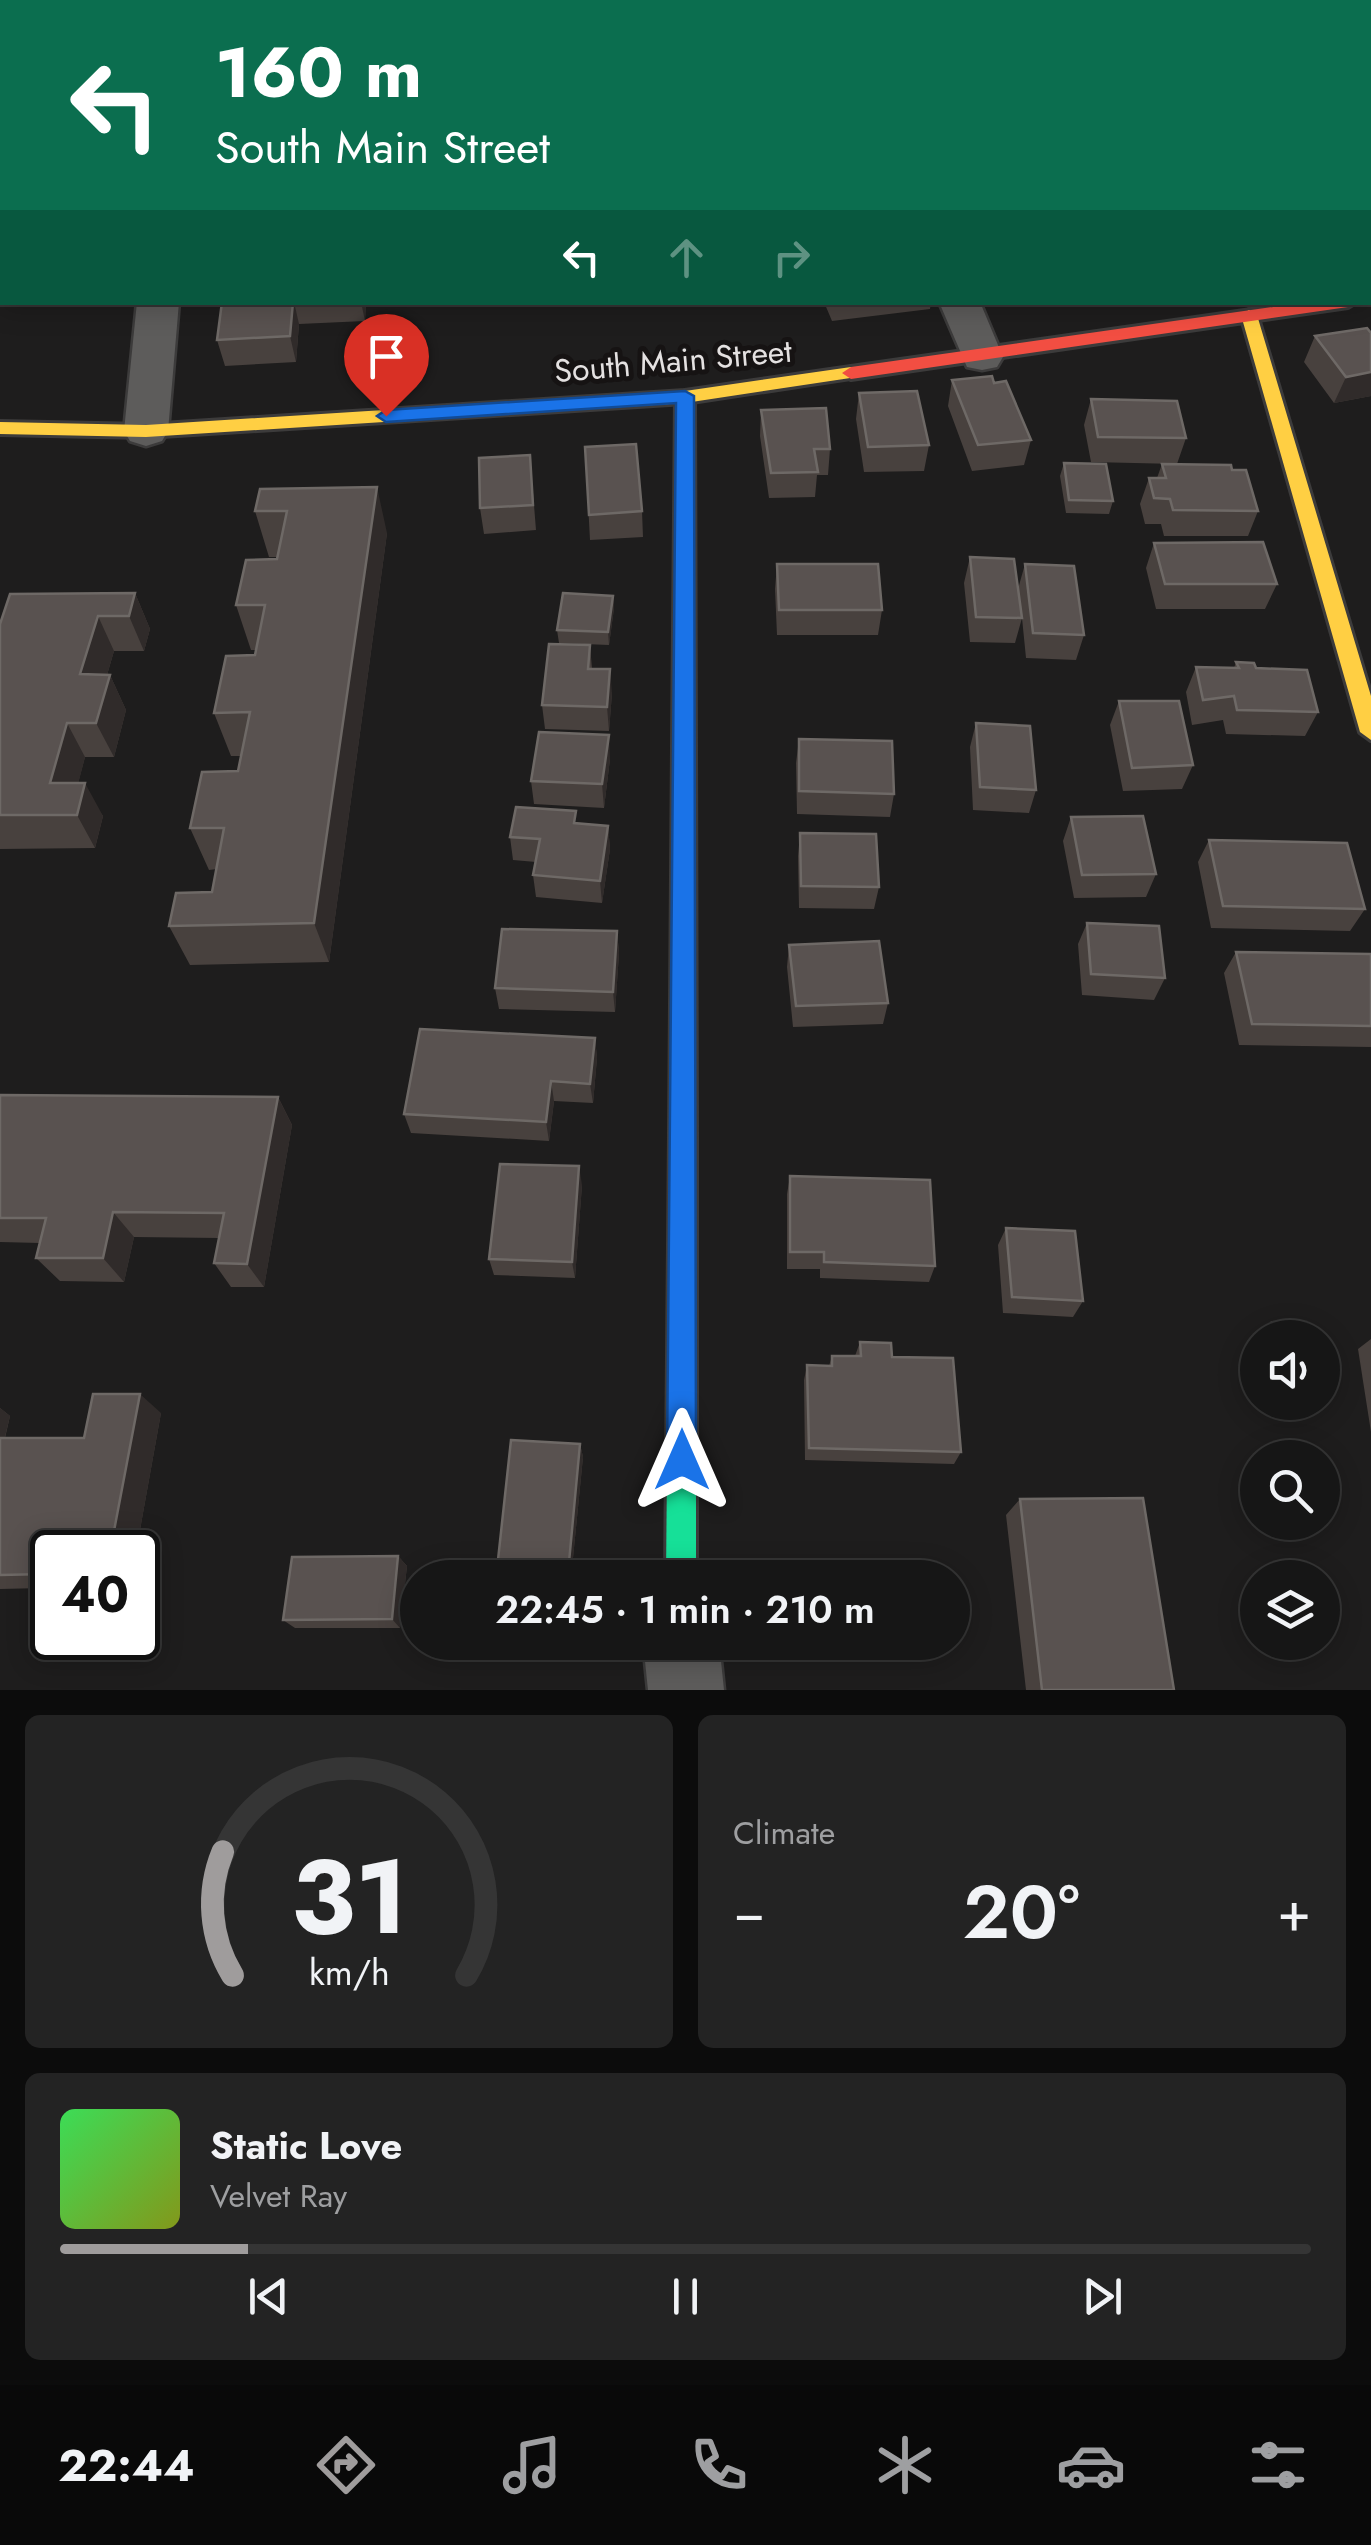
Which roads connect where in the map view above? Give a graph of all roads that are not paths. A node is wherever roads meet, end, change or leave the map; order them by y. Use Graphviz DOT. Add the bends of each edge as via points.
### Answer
graph roads {
  1 [pos="158,305"];
  2 [pos="960,305"];
  3 [pos="1324,305"];
  4 [pos="1250,314"];
  5 [pos="982,357"];
  6 [pos="685,396"];
  7 [pos="0,428"];
  8 [pos="146,431"];
  9 [pos="1371,732"];
  10 [pos="681,1560"];
  11 [pos="681,1660"];
  12 [pos="686,1690"];
  1 -- 8 [label="street"];
  2 -- 5 [label="street"];
  3 -- 4 [label="street, South Main Street"];
  4 -- 5 [label="street, South Main Street"];
  4 -- 9 [label="street"];
  5 -- 6 [label="street, South Main Street"];
  6 -- 8 [label="street, South Main Street"];
  6 -- 10 [label="street"];
  7 -- 8 [label="street, South Main Street"];
  11 -- 12 [label="street"];
}
